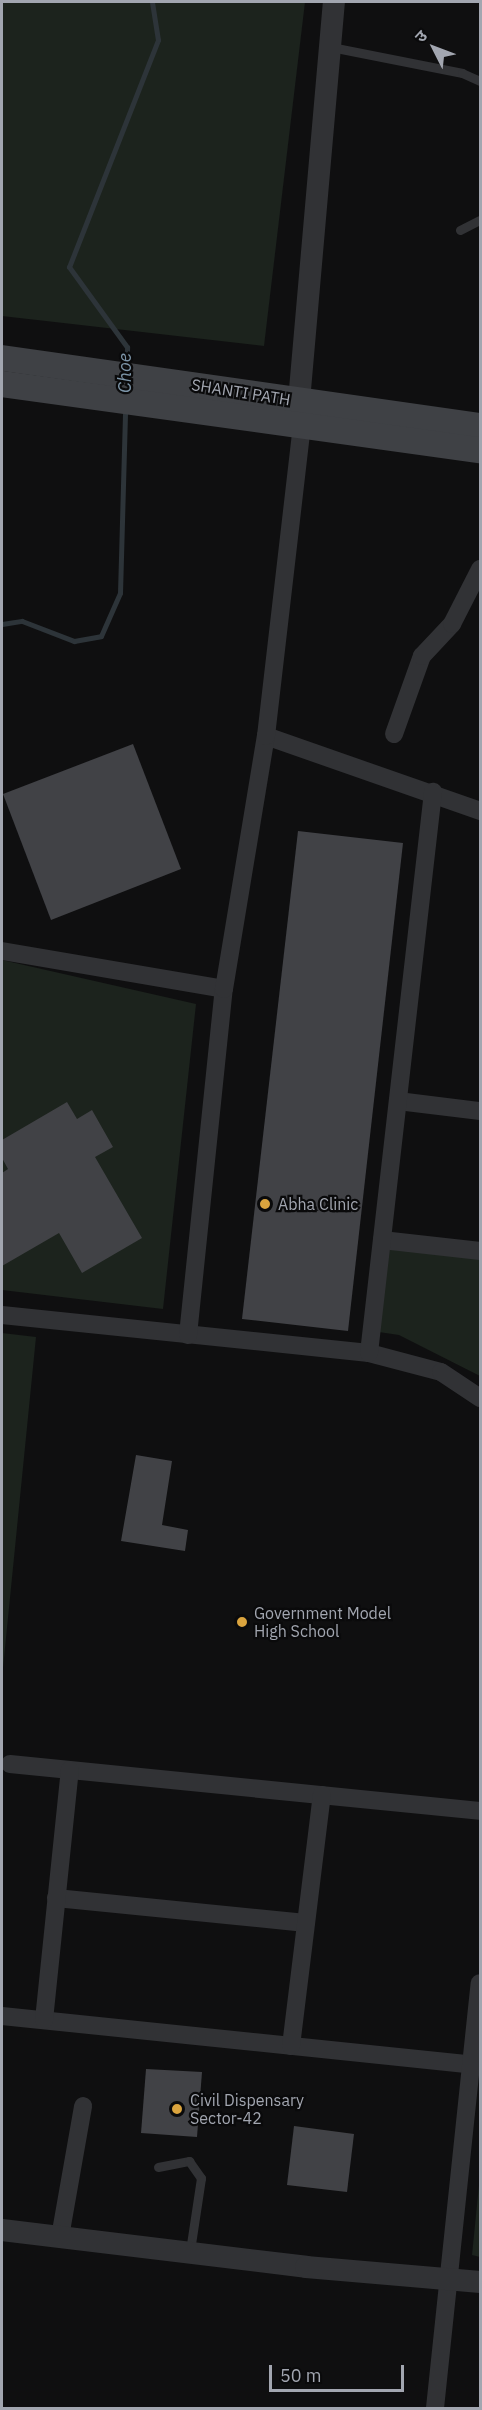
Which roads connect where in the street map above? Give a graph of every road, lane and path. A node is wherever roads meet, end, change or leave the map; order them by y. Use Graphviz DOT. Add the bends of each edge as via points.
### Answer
graph roads {
  1 [pos="334,2"];
  2 [pos="330,46"];
  3 [pos="480,81"];
  4 [pos="480,220"];
  5 [pos="460,230"];
  6 [pos="2,358"];
  7 [pos="2,384"];
  8 [pos="299,401"];
  9 [pos="480,426"];
  10 [pos="302,427"];
  11 [pos="476,456"];
  12 [pos="480,569"];
  13 [pos="394,734"];
  14 [pos="266,736"];
  15 [pos="433,792"];
  16 [pos="480,811"];
  17 [pos="2,951"];
  18 [pos="224,988"];
  19 [pos="398,1101"];
  20 [pos="480,1111"];
  21 [pos="382,1240"];
  22 [pos="480,1251"];
  23 [pos="2,1315"];
  24 [pos="188,1335"];
  25 [pos="369,1353"];
  26 [pos="480,1398"];
  27 [pos="10,1764"];
  28 [pos="70,1770"];
  29 [pos="322,1795"];
  30 [pos="480,1811"];
  31 [pos="57,1898"];
  32 [pos="306,1923"];
  33 [pos="480,1983"];
  34 [pos="2,2016"];
  35 [pos="44,2020"];
  36 [pos="291,2046"];
  37 [pos="476,2065"];
  38 [pos="83,2106"];
  39 [pos="158,2167"];
  40 [pos="2,2230"];
  41 [pos="60,2236"];
  42 [pos="189,2254"];
  43 [pos="449,2278"];
  44 [pos="480,2282"];
  45 [pos="435,2409"];
  1 -- 2 [label="street"];
  2 -- 3 [label="lane" via="462,73"];
  2 -- 8 [label="street"];
  4 -- 5 [label="lane"];
  6 -- 8 [label="main road, SHANTI PATH"];
  7 -- 10 [label="main road, SHANTI PATH"];
  8 -- 9 [label="main road, SHANTI PATH"];
  10 -- 11 [label="main road, SHANTI PATH" via="440,445"];
  10 -- 14 [label="street"];
  12 -- 13 [label="street" via="452,624 422,656"];
  14 -- 15 [label="street"];
  14 -- 18 [label="street"];
  15 -- 16 [label="street"];
  15 -- 19 [label="street"];
  17 -- 18 [label="street"];
  18 -- 24 [label="street"];
  19 -- 20 [label="street"];
  19 -- 21 [label="street"];
  21 -- 22 [label="street"];
  21 -- 25 [label="street"];
  23 -- 24 [label="street"];
  24 -- 25 [label="street"];
  25 -- 26 [label="street" via="441,1372"];
  27 -- 28 [label="street"];
  28 -- 29 [label="street"];
  28 -- 31 [label="street"];
  29 -- 30 [label="street"];
  29 -- 32 [label="street"];
  31 -- 32 [label="street"];
  31 -- 35 [label="street"];
  32 -- 36 [label="street"];
  33 -- 37 [label="street"];
  34 -- 35 [label="street"];
  35 -- 36 [label="street"];
  36 -- 37 [label="street"];
  37 -- 43 [label="street"];
  38 -- 41 [label="street"];
  39 -- 42 [label="lane" via="189,2161 201,2178"];
  40 -- 41 [label="street"];
  41 -- 42 [label="street"];
  42 -- 43 [label="street"];
  43 -- 44 [label="street"];
  43 -- 45 [label="street"];
}
